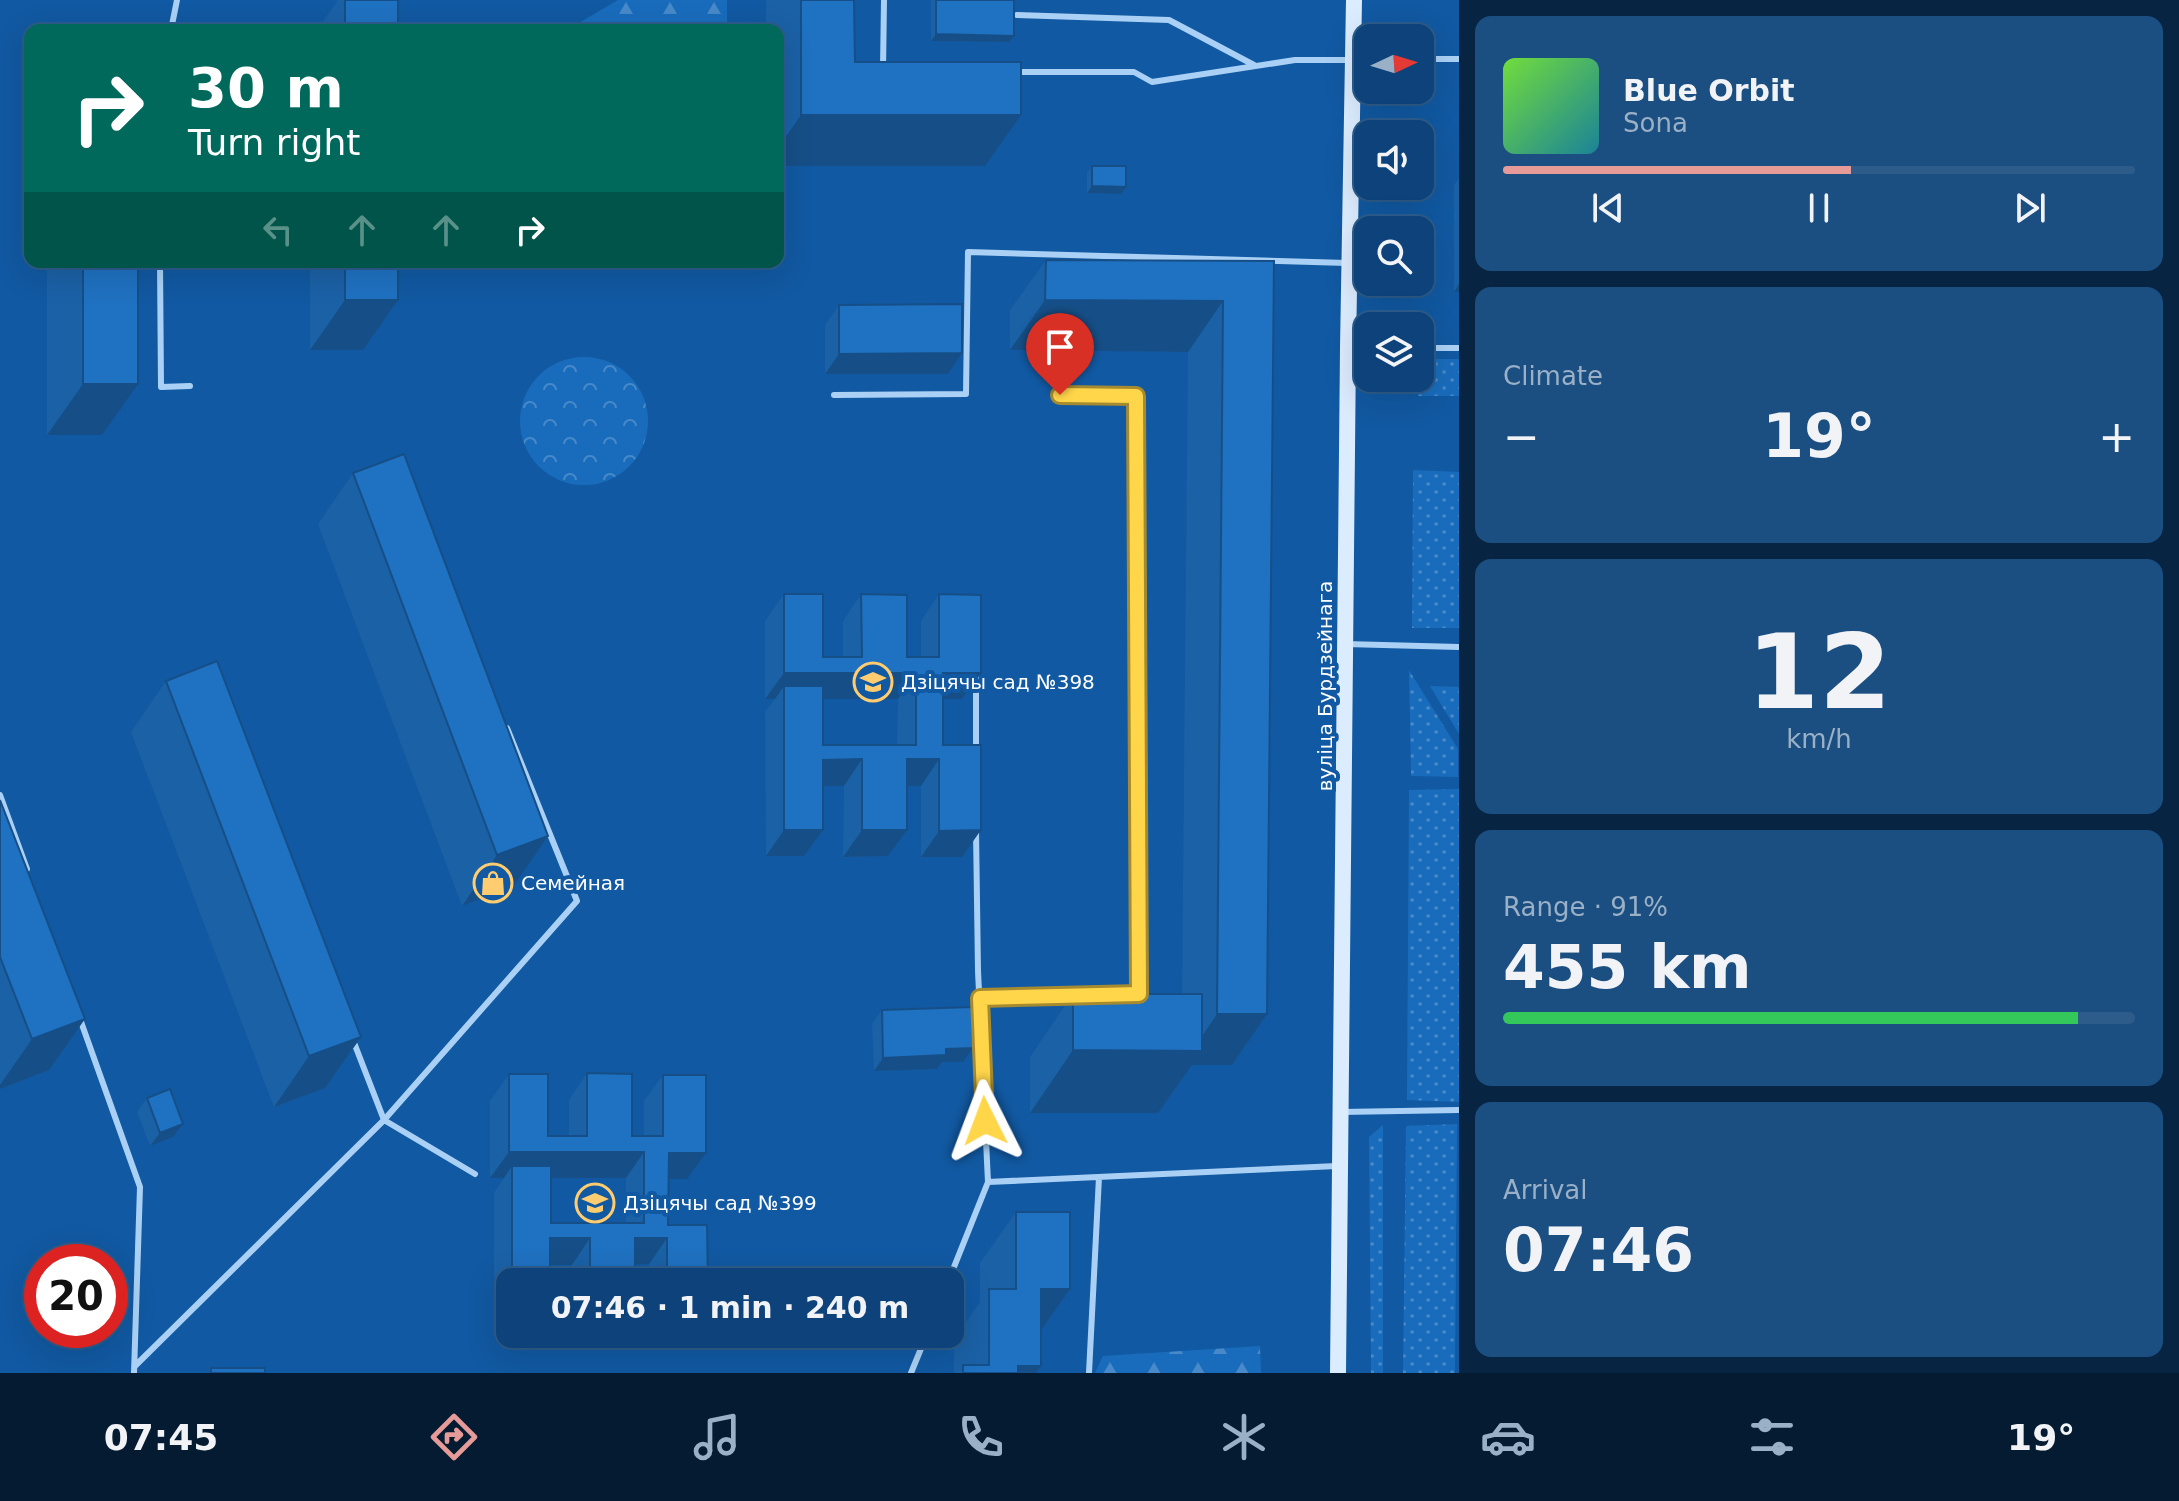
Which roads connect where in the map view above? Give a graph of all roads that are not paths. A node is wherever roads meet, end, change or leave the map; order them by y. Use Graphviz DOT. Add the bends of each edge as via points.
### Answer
graph roads {
  1 [pos="177,0"];
  2 [pos="884,0"];
  3 [pos="1354,0"];
  4 [pos="1017,15"];
  5 [pos="172,24"];
  6 [pos="1357,24"];
  7 [pos="1434,59"];
  8 [pos="1459,59"];
  9 [pos="1354,60"];
  10 [pos="1254,65"];
  11 [pos="898,71"];
  12 [pos="1008,72"];
  13 [pos="1359,104"];
  14 [pos="1350,263"];
  15 [pos="160,268"];
  16 [pos="1348,348"];
  17 [pos="1354,348"];
  18 [pos="1434,348"];
  19 [pos="1459,348"];
  20 [pos="190,386"];
  21 [pos="834,395"];
  22 [pos="1060,395"];
  23 [pos="1345,644"];
  24 [pos="1459,647"];
  25 [pos="975,661"];
  26 [pos="505,722"];
  27 [pos="976,752"];
  28 [pos="0,795"];
  29 [pos="976,829"];
  30 [pos="32,885"];
  31 [pos="1113,995"];
  32 [pos="1088,996"];
  33 [pos="980,998"];
  34 [pos="76,1007"];
  35 [pos="352,1037"];
  36 [pos="1459,1110"];
  37 [pos="1341,1112"];
  38 [pos="384,1120"];
  39 [pos="1340,1166"];
  40 [pos="475,1174"];
  41 [pos="1099,1177"];
  42 [pos="988,1182"];
  43 [pos="954,1268"];
  44 [pos="921,1348"];
  45 [pos="135,1369"];
  46 [pos="911,1373"];
  47 [pos="1089,1373"];
  48 [pos="1338,1373"];
  1 -- 5 [label="lane"];
  2 -- 11 [label="lane" via="883,71"];
  3 -- 6 [label="street, вуліца Бурдзейнага"];
  4 -- 10 [label="lane" via="1169,20"];
  7 -- 8 [label="lane"];
  9 -- 10 [label="lane"];
  10 -- 12 [label="lane" via="1152,82 1134,72"];
  13 -- 14 [label="street, вуліца Бурдзейнага"];
  14 -- 16 [label="street, вуліца Бурдзейнага"];
  14 -- 21 [label="lane" via="968,252 966,394"];
  15 -- 20 [label="lane" via="161,387"];
  16 -- 17 [label="lane"];
  16 -- 23 [label="street, вуліца Бурдзейнага"];
  18 -- 19 [label="lane"];
  22 -- 31 [label="lane" via="1136,396 1139,994"];
  23 -- 24 [label="lane"];
  23 -- 37 [label="street, вуліца Бурдзейнага"];
  25 -- 27 [label="lane"];
  26 -- 38 [label="lane" via="577,901"];
  28 -- 30 [label="lane"];
  29 -- 33 [label="lane"];
  32 -- 33 [label="lane"];
  33 -- 42 [label="lane"];
  34 -- 45 [label="lane" via="140,1187"];
  35 -- 38 [label="lane"];
  36 -- 37 [label="lane"];
  37 -- 39 [label="street, вуліца Бурдзейнага"];
  38 -- 40 [label="lane"];
  38 -- 45 [label="lane"];
  39 -- 41 [label="lane"];
  39 -- 48 [label="street, вуліца Бурдзейнага"];
  41 -- 42 [label="lane"];
  41 -- 47 [label="lane"];
  42 -- 43 [label="lane"];
  44 -- 46 [label="lane"];
}
